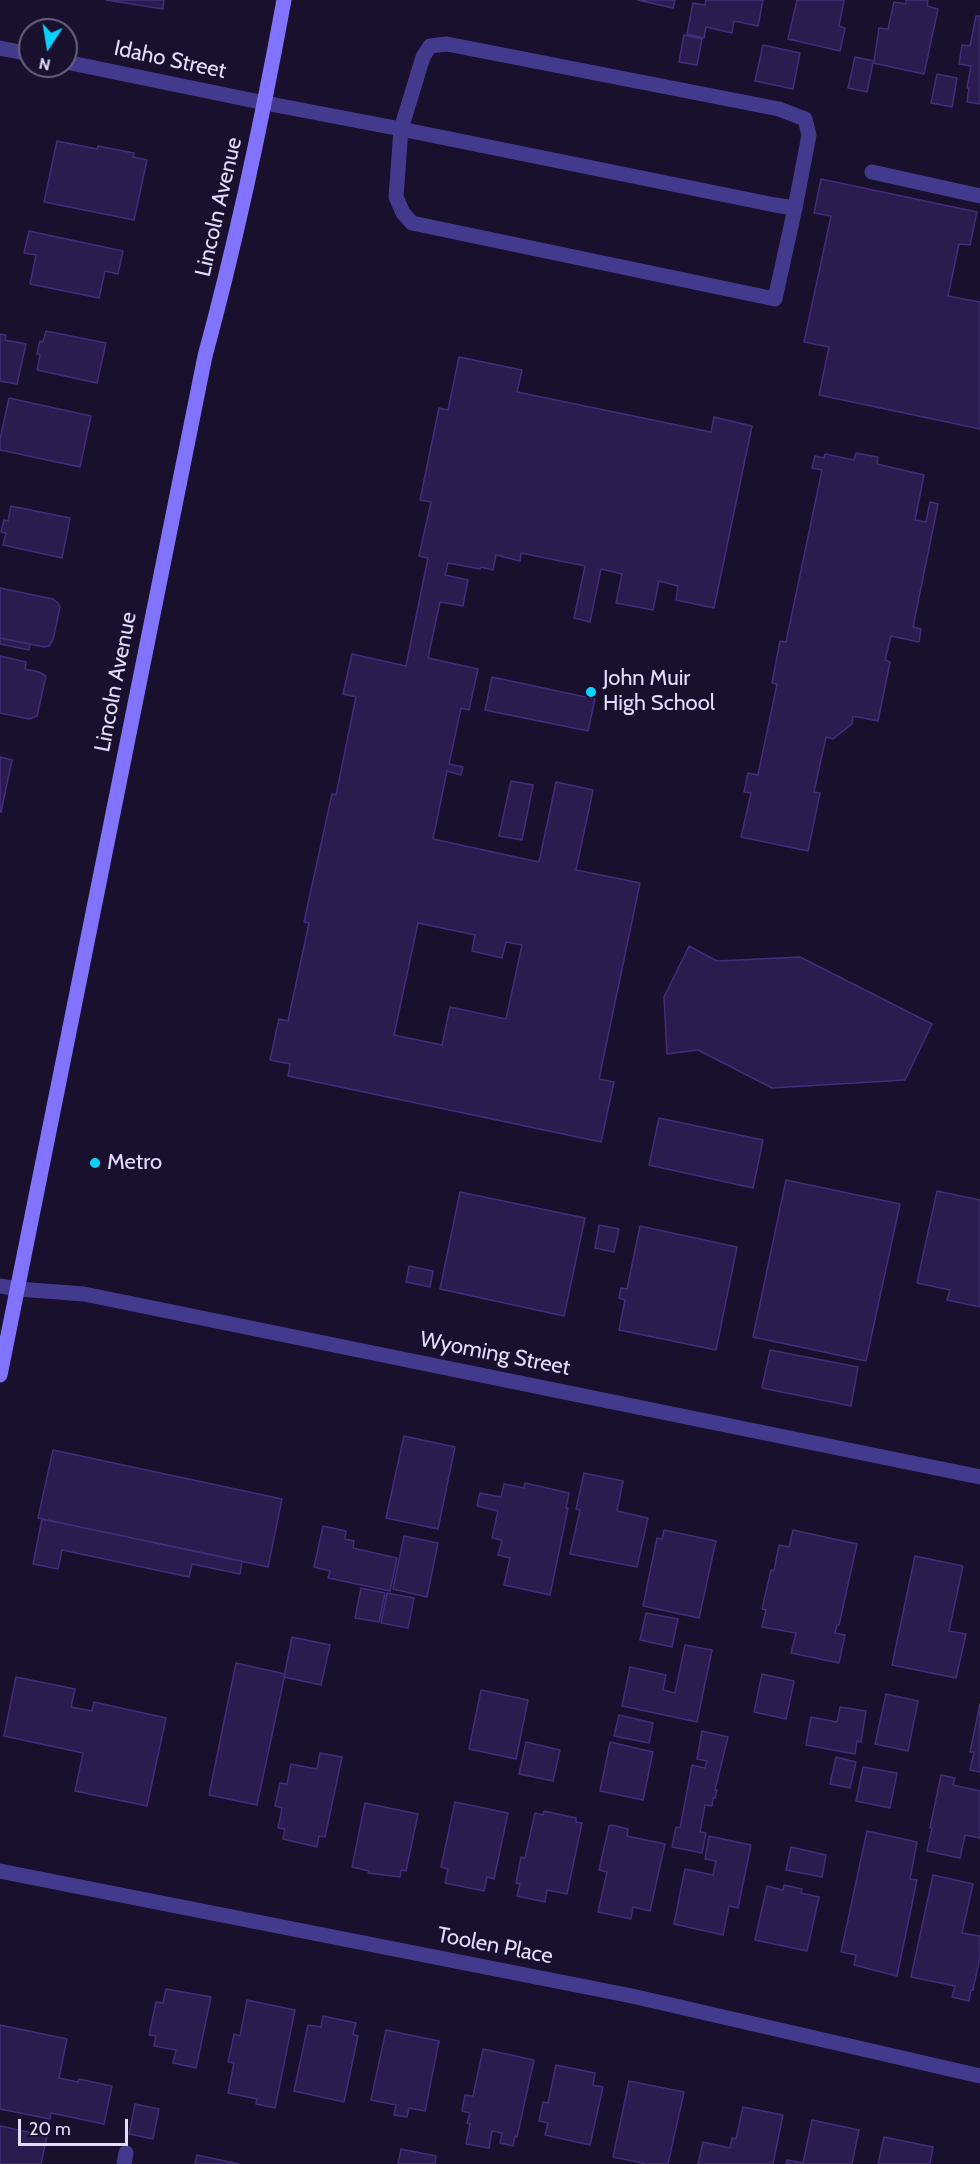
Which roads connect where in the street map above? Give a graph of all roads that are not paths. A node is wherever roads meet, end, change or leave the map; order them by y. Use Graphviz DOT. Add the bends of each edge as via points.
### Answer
graph roads {
  1 [pos="284,0"];
  2 [pos="0,48"];
  3 [pos="18,52"];
  4 [pos="78,64"];
  5 [pos="265,103"];
  6 [pos="401,129"];
  7 [pos="872,172"];
  8 [pos="980,196"];
  9 [pos="795,208"];
  10 [pos="0,1286"];
  11 [pos="18,1289"];
  12 [pos="0,1375"];
  13 [pos="980,1477"];
  14 [pos="0,1871"];
  15 [pos="980,2076"];
  1 -- 5 [label="main road, Lincoln Avenue"];
  2 -- 3 [label="street"];
  4 -- 5 [label="street, Idaho Street"];
  5 -- 6 [label="street, Idaho Street"];
  5 -- 11 [label="main road, Lincoln Avenue" via="205,356"];
  6 -- 9 [label="street, Idaho Street"];
  6 -- 9 [label="street" via="423,57 430,46 447,44 779,109 805,119 809,135"];
  6 -- 9 [label="street" via="396,198 412,223 775,299"];
  7 -- 8 [label="street"];
  10 -- 11 [label="street, Wyoming Street"];
  11 -- 12 [label="main road, Lincoln Avenue"];
  11 -- 13 [label="street, Wyoming Street" via="84,1294"];
  14 -- 15 [label="street, Toolen Place" via="632,1996"];
}
